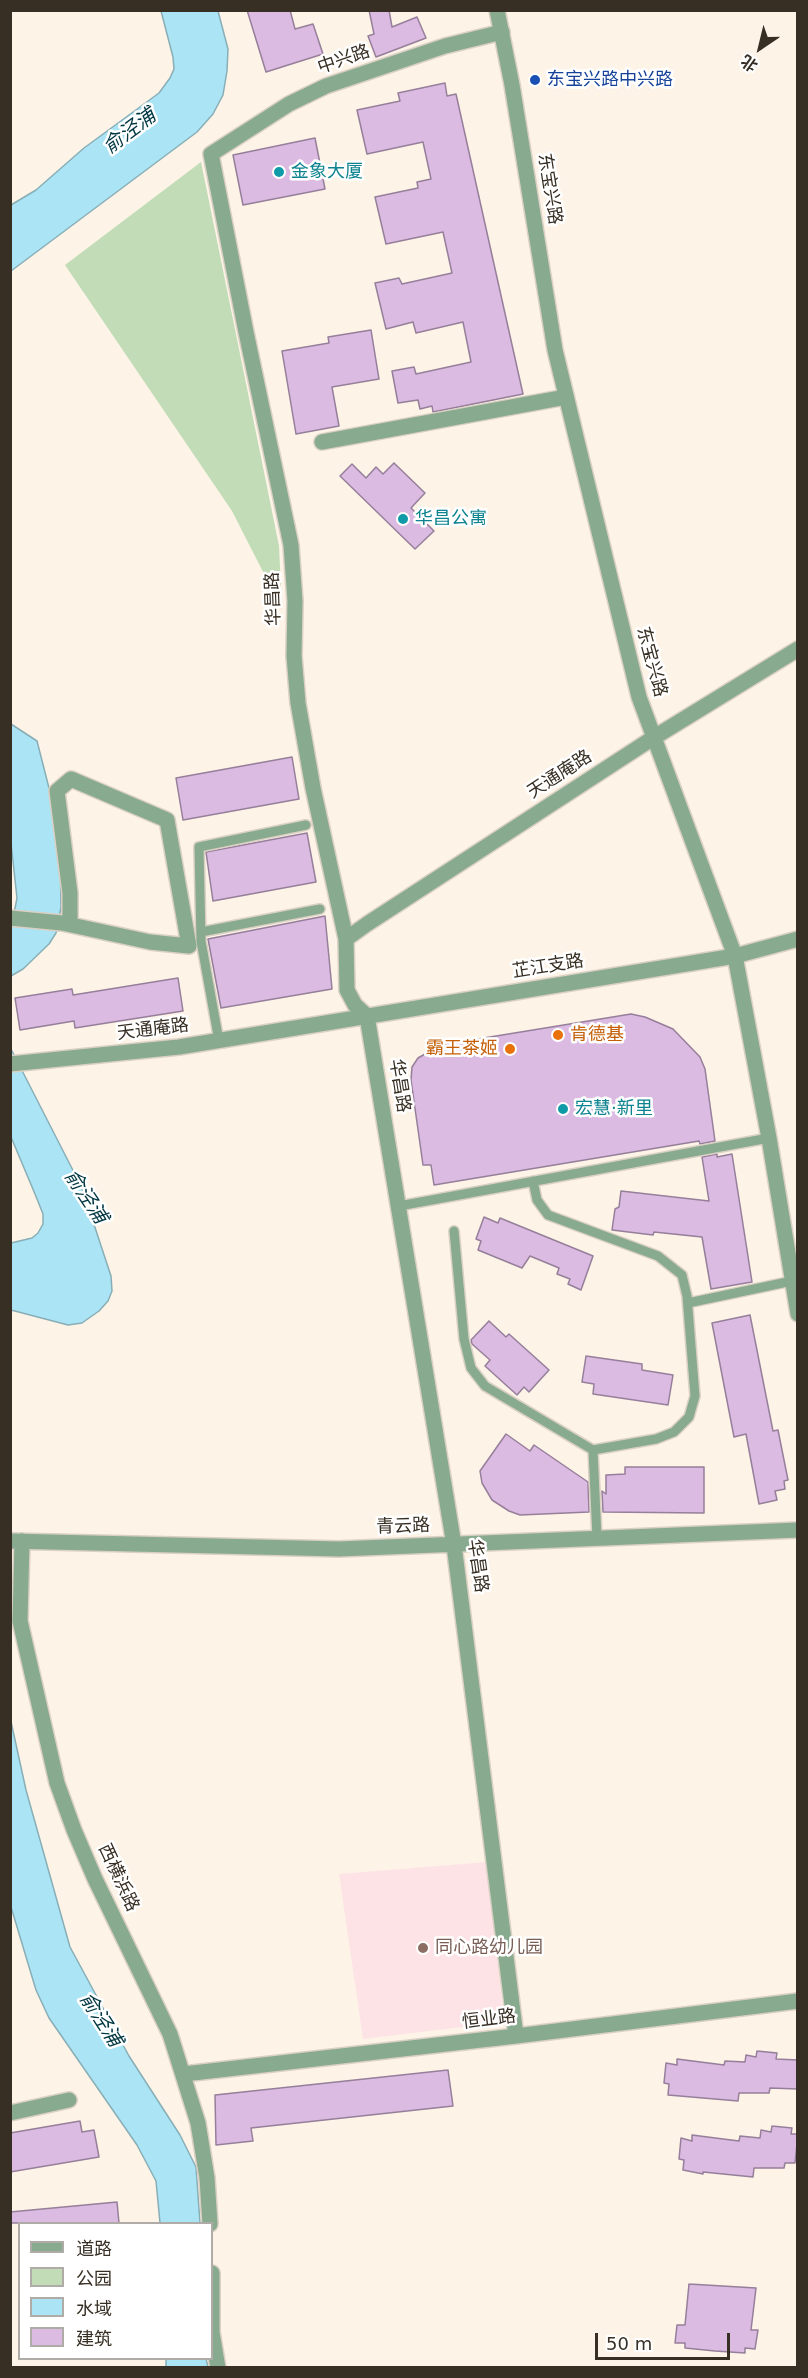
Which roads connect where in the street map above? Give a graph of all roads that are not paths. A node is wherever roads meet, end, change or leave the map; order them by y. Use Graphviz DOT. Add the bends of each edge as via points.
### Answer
graph roads {
  1 [pos="497,10"];
  2 [pos="502,32"];
  3 [pos="211,154"];
  4 [pos="566,397"];
  5 [pos="322,442"];
  6 [pos="798,649"];
  7 [pos="653,738"];
  8 [pos="306,825"];
  9 [pos="320,909"];
  10 [pos="10,918"];
  11 [pos="66,923"];
  12 [pos="201,932"];
  13 [pos="346,939"];
  14 [pos="798,939"];
  15 [pos="735,956"];
  16 [pos="368,1016"];
  17 [pos="219,1041"];
  18 [pos="12,1064"];
  19 [pos="769,1138"];
  20 [pos="533,1181"];
  21 [pos="399,1206"];
  22 [pos="454,1231"];
  23 [pos="792,1281"];
  24 [pos="688,1303"];
  25 [pos="798,1314"];
  26 [pos="593,1450"];
  27 [pos="798,1530"];
  28 [pos="597,1538"];
  29 [pos="16,1541"];
  30 [pos="454,1545"];
  31 [pos="798,2001"];
  32 [pos="516,2036"];
  33 [pos="184,2074"];
  34 [pos="69,2100"];
  35 [pos="10,2112"];
  36 [pos="210,2222"];
  37 [pos="213,2338"];
  38 [pos="218,2367"];
  1 -- 2 [label="street, 东宝兴路"];
  2 -- 3 [label="street, 中兴路" via="445,46 326,86 289,104"];
  2 -- 4 [label="street, 东宝兴路"];
  3 -- 13 [label="street, 华昌路" via="291,545 298,703"];
  4 -- 5 [label="street"];
  4 -- 7 [label="street, 东宝兴路" via="639,697"];
  6 -- 7 [label="street, 天通庵路"];
  7 -- 13 [label="street, 天通庵路"];
  7 -- 15 [label="street, 东宝兴路"];
  8 -- 12 [label="lane" via="199,847"];
  9 -- 12 [label="lane"];
  10 -- 11 [label="street"];
  11 -- 11 [label="street" via="150,942 189,946 167,820 70,779 57,791 70,893"];
  12 -- 17 [label="lane"];
  13 -- 16 [label="street, 华昌路" via="347,990 355,1005"];
  14 -- 15 [label="street, 芷江支路"];
  15 -- 16 [label="street, 芷江支路"];
  15 -- 19 [label="street, 东宝兴路"];
  16 -- 17 [label="street, 天通庵路"];
  16 -- 21 [label="street, 华昌路"];
  17 -- 18 [label="street, 天通庵路"];
  19 -- 20 [label="lane"];
  19 -- 23 [label="street, 东宝兴路"];
  20 -- 21 [label="lane"];
  20 -- 24 [label="lane" via="537,1200 549,1215 658,1256 681,1275"];
  21 -- 30 [label="street, 华昌路"];
  22 -- 26 [label="lane" via="464,1339 471,1368 485,1386 501,1397"];
  23 -- 24 [label="lane"];
  23 -- 25 [label="street, 东宝兴路"];
  24 -- 26 [label="lane" via="695,1396 689,1417 674,1432 657,1439"];
  26 -- 28 [label="lane"];
  27 -- 28 [label="street, 青云路"];
  28 -- 30 [label="street, 青云路"];
  29 -- 30 [label="street, 青云路" via="339,1550"];
  29 -- 33 [label="street, 西横浜路" via="20,1621 57,1784 74,1830 170,2034"];
  30 -- 32 [label="street, 华昌路"];
  31 -- 32 [label="street, 恒业路"];
  32 -- 33 [label="street, 恒业路"];
  33 -- 36 [label="street, 西横浜路" via="198,2123"];
  34 -- 35 [label="street"];
  37 -- 38 [label="street"];
}
